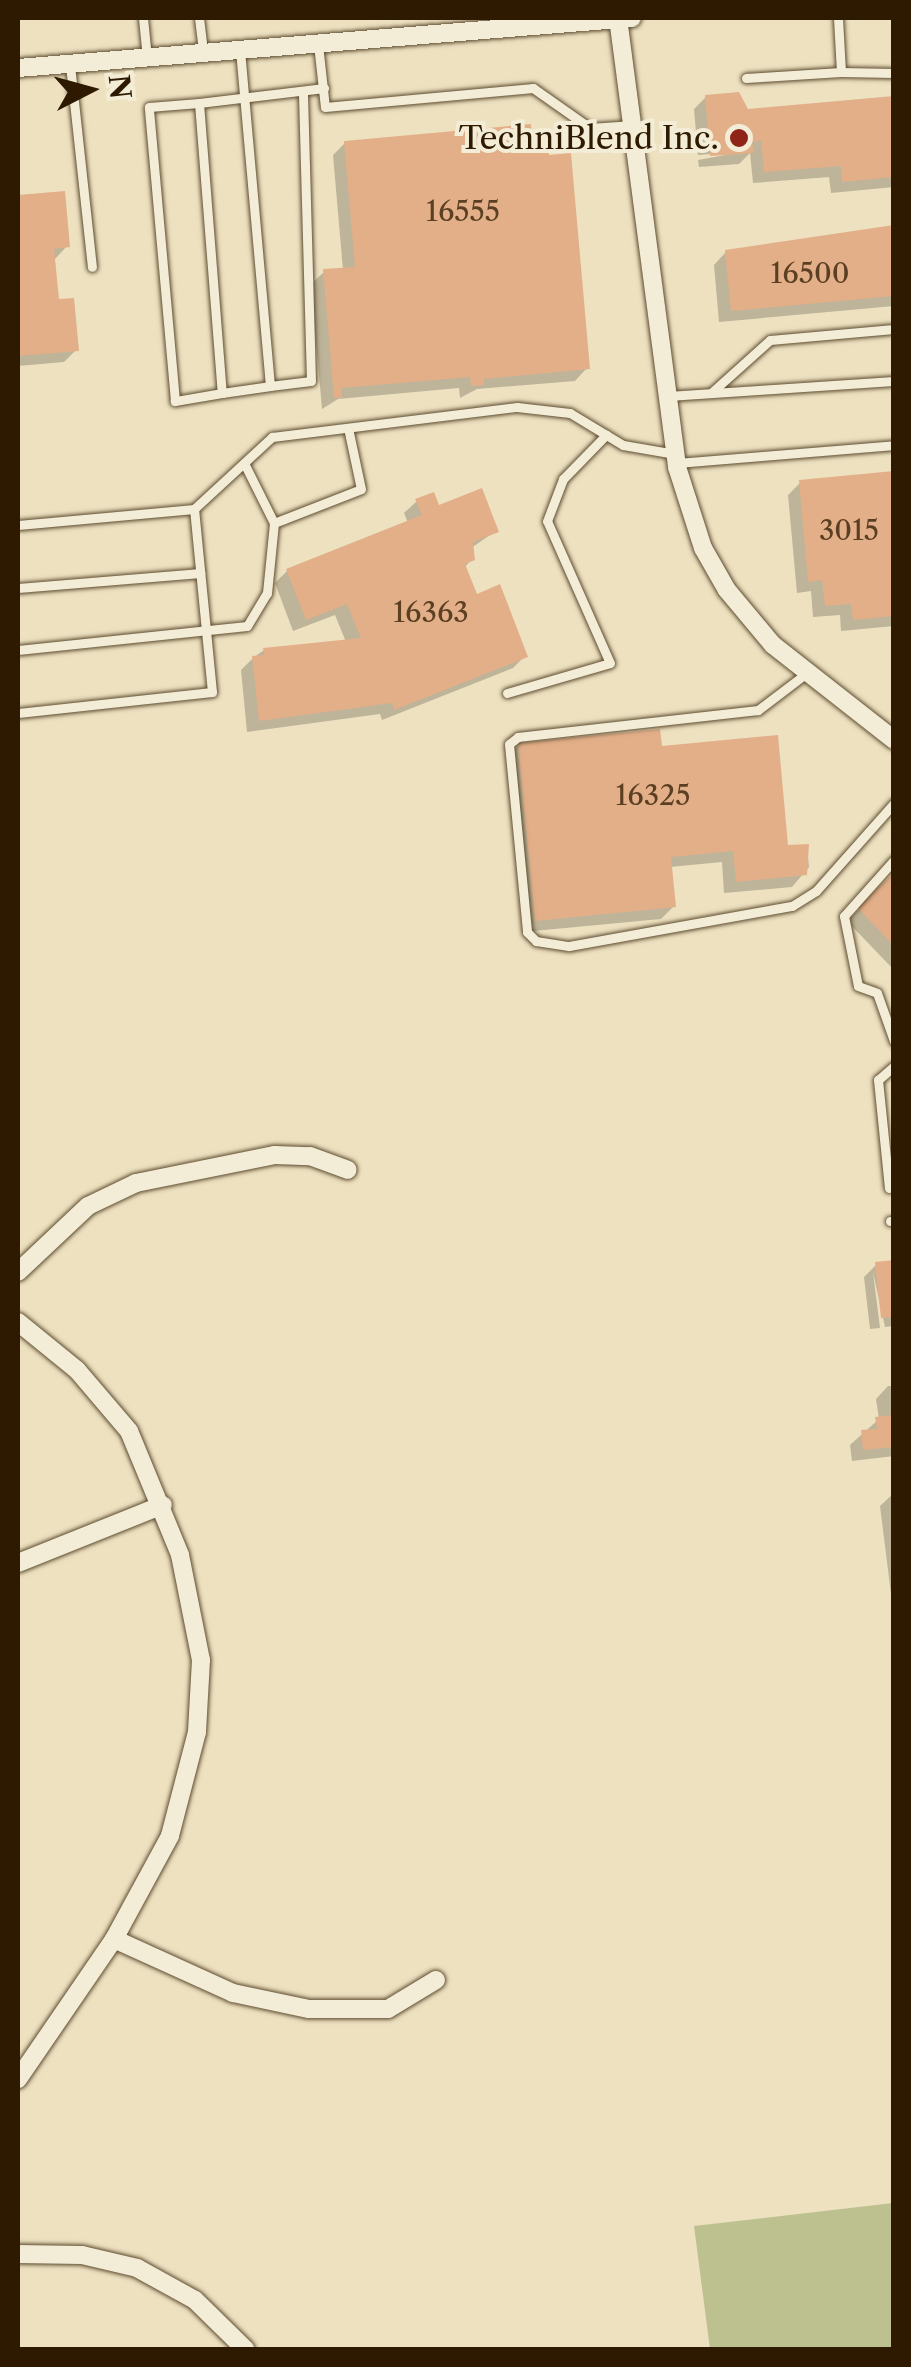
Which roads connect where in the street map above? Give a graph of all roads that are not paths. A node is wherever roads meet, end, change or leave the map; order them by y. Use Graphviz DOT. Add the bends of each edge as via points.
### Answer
graph roads {
  1 [pos="143,18"];
  2 [pos="200,18"];
  3 [pos="618,18"];
  4 [pos="632,18"];
  5 [pos="838,18"];
  6 [pos="534,22"];
  7 [pos="318,44"];
  8 [pos="240,50"];
  9 [pos="203,54"];
  10 [pos="147,58"];
  11 [pos="70,65"];
  12 [pos="18,68"];
  13 [pos="841,72"];
  14 [pos="894,73"];
  15 [pos="746,78"];
  16 [pos="324,88"];
  17 [pos="303,90"];
  18 [pos="244,98"];
  19 [pos="199,103"];
  20 [pos="633,126"];
  21 [pos="92,266"];
  22 [pos="894,329"];
  23 [pos="894,381"];
  24 [pos="270,386"];
  25 [pos="222,392"];
  26 [pos="710,394"];
  27 [pos="668,396"];
  28 [pos="348,428"];
  29 [pos="606,435"];
  30 [pos="894,445"];
  31 [pos="676,458"];
  32 [pos="244,462"];
  33 [pos="194,509"];
  34 [pos="274,523"];
  35 [pos="18,525"];
  36 [pos="200,573"];
  37 [pos="18,588"];
  38 [pos="206,632"];
  39 [pos="18,650"];
  40 [pos="808,672"];
  41 [pos="507,693"];
  42 [pos="18,713"];
  43 [pos="894,740"];
  44 [pos="894,802"];
  45 [pos="894,860"];
  46 [pos="894,1041"];
  47 [pos="894,1066"];
  48 [pos="348,1170"];
  49 [pos="889,1188"];
  50 [pos="18,1272"];
  51 [pos="18,1322"];
  52 [pos="163,1505"];
  53 [pos="18,1563"];
  54 [pos="114,1939"];
  55 [pos="436,1980"];
  56 [pos="18,2079"];
  57 [pos="18,2254"];
  58 [pos="246,2350"];
  1 -- 10 [label="lane"];
  2 -- 9 [label="lane"];
  3 -- 4 [label="street"];
  3 -- 6 [label="street"];
  3 -- 20 [label="street"];
  5 -- 13 [label="lane"];
  6 -- 7 [label="street"];
  7 -- 8 [label="street"];
  7 -- 16 [label="lane"];
  8 -- 9 [label="street"];
  8 -- 18 [label="lane"];
  9 -- 10 [label="street"];
  10 -- 11 [label="street"];
  11 -- 12 [label="street"];
  11 -- 21 [label="lane"];
  13 -- 14 [label="lane"];
  13 -- 15 [label="lane"];
  16 -- 17 [label="lane"];
  16 -- 20 [label="lane" via="326,107 533,88 590,128"];
  17 -- 18 [label="lane"];
  17 -- 24 [label="lane" via="311,381"];
  18 -- 19 [label="lane"];
  18 -- 24 [label="lane"];
  19 -- 25 [label="lane"];
  19 -- 25 [label="lane" via="148,107 175,401"];
  20 -- 27 [label="street"];
  22 -- 26 [label="lane" via="770,340"];
  23 -- 26 [label="lane"];
  24 -- 25 [label="lane"];
  26 -- 27 [label="lane"];
  27 -- 31 [label="street"];
  28 -- 29 [label="lane" via="517,407 570,413"];
  28 -- 32 [label="lane" via="272,437"];
  28 -- 34 [label="lane" via="361,489"];
  29 -- 31 [label="lane"];
  29 -- 41 [label="lane" via="563,479 546,521 610,662"];
  30 -- 31 [label="lane"];
  31 -- 40 [label="street" via="717,575 773,645"];
  32 -- 33 [label="lane"];
  32 -- 34 [label="lane"];
  33 -- 35 [label="lane"];
  33 -- 36 [label="lane"];
  34 -- 38 [label="lane" via="267,594 247,626"];
  36 -- 37 [label="lane"];
  36 -- 38 [label="lane"];
  38 -- 39 [label="lane"];
  38 -- 42 [label="lane" via="212,692"];
  40 -- 43 [label="street"];
  40 -- 44 [label="lane" via="758,710 518,737 509,744 527,932 536,941 569,946 792,906 816,891"];
  45 -- 46 [label="lane" via="844,916 858,986 878,993"];
  47 -- 49 [label="lane" via="878,1080"];
  48 -- 50 [label="street" via="310,1156 275,1155 136,1183 88,1206"];
  51 -- 52 [label="street" via="113,1408"];
  52 -- 53 [label="street"];
  52 -- 54 [label="street" via="198,1636 198,1732 170,1836"];
  54 -- 55 [label="street" via="234,1993 308,2009 388,2009"];
  54 -- 56 [label="street"];
  57 -- 58 [label="street" via="114,2260 159,2278 220,2320"];
}
